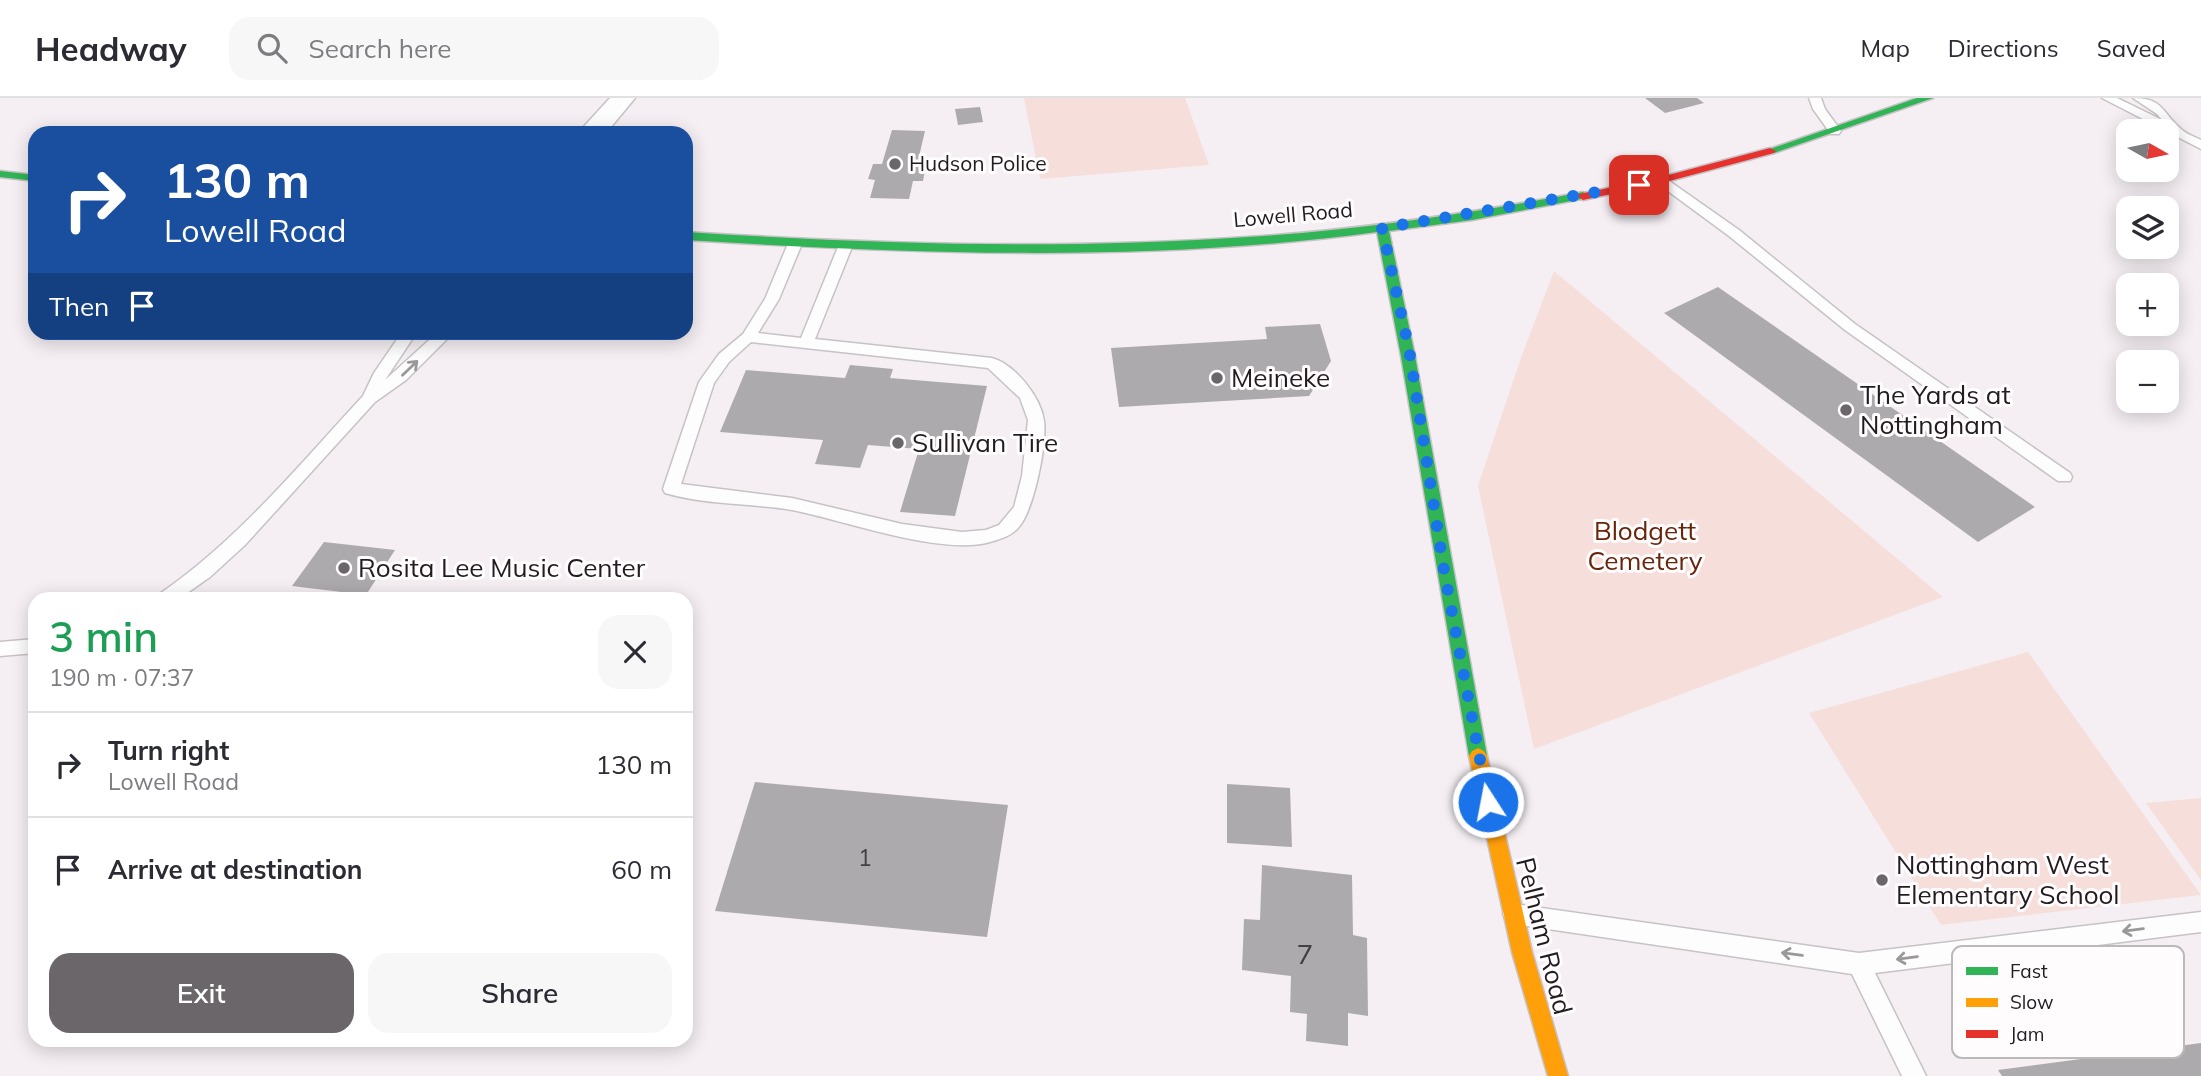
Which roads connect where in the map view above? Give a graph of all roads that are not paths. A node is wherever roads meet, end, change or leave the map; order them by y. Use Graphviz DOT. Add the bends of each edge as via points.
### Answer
graph roads {
  1 [pos="622,98"];
  2 [pos="1815,98"];
  3 [pos="1928,98"];
  4 [pos="2108,98"];
  5 [pos="2139,98"];
  6 [pos="2145,119"];
  7 [pos="2167,119"];
  8 [pos="600,126"];
  9 [pos="1835,131"];
  10 [pos="2179,132"];
  11 [pos="2201,145"];
  12 [pos="0,174"];
  13 [pos="28,177"];
  14 [pos="1662,180"];
  15 [pos="1382,228"];
  16 [pos="693,237"];
  17 [pos="794,246"];
  18 [pos="845,247"];
  19 [pos="748,337"];
  20 [pos="404,340"];
  21 [pos="439,340"];
  22 [pos="806,343"];
  23 [pos="370,398"];
  24 [pos="2064,477"];
  25 [pos="176,592"];
  26 [pos="28,648"];
  27 [pos="3,653"];
  28 [pos="1513,914"];
  29 [pos="2201,922"];
  30 [pos="2006,946"];
  31 [pos="1952,953"];
  32 [pos="1859,964"];
  33 [pos="1558,1076"];
  34 [pos="1914,1076"];
  1 -- 8 [label="street"];
  2 -- 9 [label="lane"];
  3 -- 9 [label="main road, Lowell Road"];
  4 -- 6 [label="lane"];
  5 -- 7 [label="lane"];
  9 -- 14 [label="main road, Lowell Road"];
  10 -- 11 [label="lane"];
  12 -- 13 [label="main road"];
  14 -- 15 [label="main road, Lowell Road"];
  14 -- 24 [label="lane" via="1850,327"];
  15 -- 18 [label="main road, Lowell Road" via="1119,248"];
  15 -- 28 [label="main road, Pelham Road" via="1409,349 1444,570"];
  16 -- 17 [label="main road, Lowell Road"];
  17 -- 18 [label="main road, Lowell Road"];
  17 -- 19 [label="lane" via="772,299"];
  18 -- 22 [label="lane"];
  19 -- 22 [label="lane"];
  19 -- 22 [label="lane" via="724,358 707,382 671,489 793,505 919,533 979,539 1006,530 1021,511 1036,421 1010,376 992,363 965,358"];
  20 -- 23 [label="lane"];
  23 -- 21 [label="lane, one-way"];
  23 -- 25 [label="lane" via="239,540"];
  26 -- 27 [label="lane"];
  32 -- 28 [label="lane, one-way"];
  28 -- 33 [label="main road, Pelham Road"];
  29 -- 30 [label="lane, one-way"];
  31 -- 32 [label="lane, one-way"];
  32 -- 34 [label="lane"];
}
